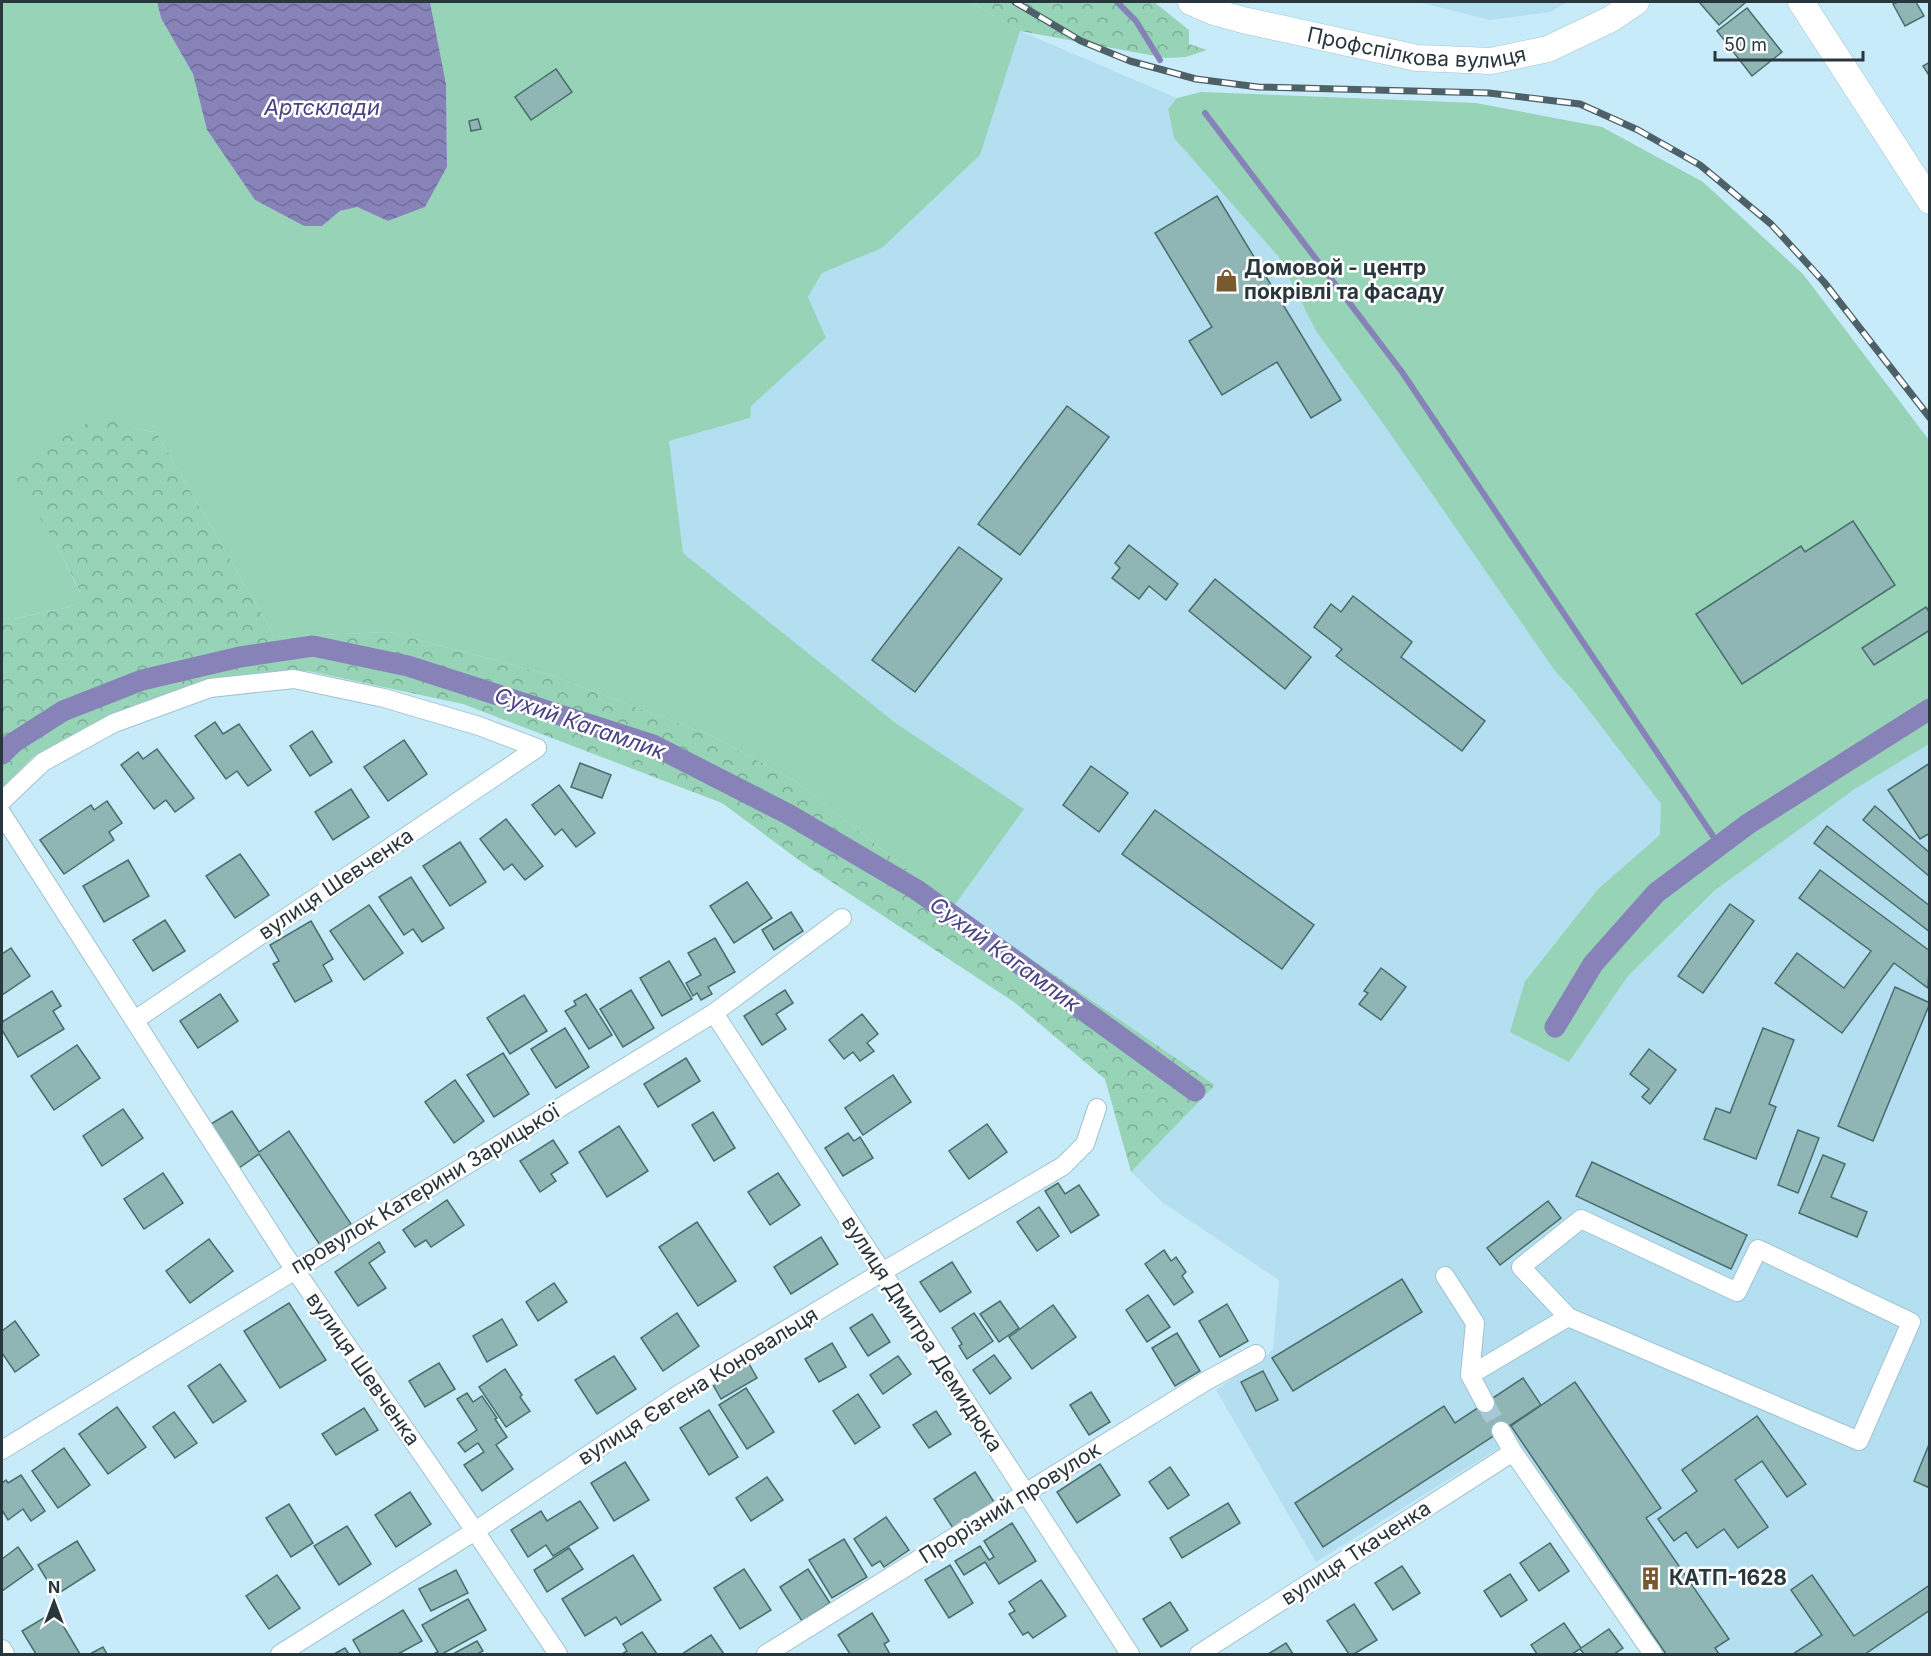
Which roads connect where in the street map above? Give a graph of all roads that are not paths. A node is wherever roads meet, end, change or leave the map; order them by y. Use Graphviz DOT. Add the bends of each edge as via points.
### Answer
graph roads {
  1 [pos="1191,2"];
  2 [pos="1636,2"];
  3 [pos="1801,2"];
  4 [pos="1929,201"];
  5 [pos="2,801"];
  6 [pos="2,814"];
  7 [pos="842,918"];
  8 [pos="714,1013"];
  9 [pos="135,1020"];
  10 [pos="1096,1107"];
  11 [pos="294,1269"];
  12 [pos="882,1272"];
  13 [pos="1445,1276"];
  14 [pos="1568,1317"];
  15 [pos="1256,1354"];
  16 [pos="1470,1375"];
  17 [pos="1485,1403"];
  18 [pos="1501,1431"];
  19 [pos="2,1450"];
  20 [pos="1513,1452"];
  21 [pos="1026,1493"];
  22 [pos="475,1531"];
  23 [pos="2,1649"];
  24 [pos="5,1654"];
  25 [pos="280,1654"];
  26 [pos="558,1654"];
  27 [pos="766,1654"];
  28 [pos="1130,1654"];
  29 [pos="1199,1654"];
  30 [pos="1653,1654"];
  1 -- 2 [label="street, Профспілкова вулиця" via="1243,20 1417,58 1491,61 1548,49 1611,19"];
  3 -- 4 [label="street"];
  5 -- 9 [label="street, вулиця Шевченка" via="43,762 114,723 210,688 294,679 384,698 537,748"];
  6 -- 9 [label="street, вулиця Шевченка"];
  7 -- 8 [label="street, провулок Катерини Зарицької"];
  8 -- 11 [label="street, провулок Катерини Зарицької"];
  8 -- 12 [label="street, вулиця Дмитра Демидюка"];
  9 -- 11 [label="street, вулиця Шевченка"];
  10 -- 12 [label="street, вулиця Євгена Коновальця" via="1085,1144 1063,1166"];
  11 -- 19 [label="street, провулок Катерини Зарицької"];
  11 -- 22 [label="street, вулиця Шевченка"];
  12 -- 21 [label="street, вулиця Дмитра Демидюка"];
  12 -- 22 [label="street, вулиця Євгена Коновальця" via="681,1393"];
  13 -- 16 [label="street" via="1475,1323"];
  14 -- 14 [label="street" via="1859,1442 1911,1322 1758,1249 1737,1292 1581,1219 1521,1267"];
  14 -- 16 [label="street"];
  15 -- 21 [label="street, Прорізний провулок"];
  16 -- 17 [label="street"];
  18 -- 20 [label="street"];
  20 -- 29 [label="street, вулиця Ткаченка"];
  20 -- 30 [label="street"];
  21 -- 27 [label="street, Прорізний провулок"];
  21 -- 28 [label="street, вулиця Дмитра Демидюка"];
  22 -- 25 [label="street, вулиця Євгена Коновальця"];
  22 -- 26 [label="street, вулиця Шевченка"];
  23 -- 24 [label="street"];
}
